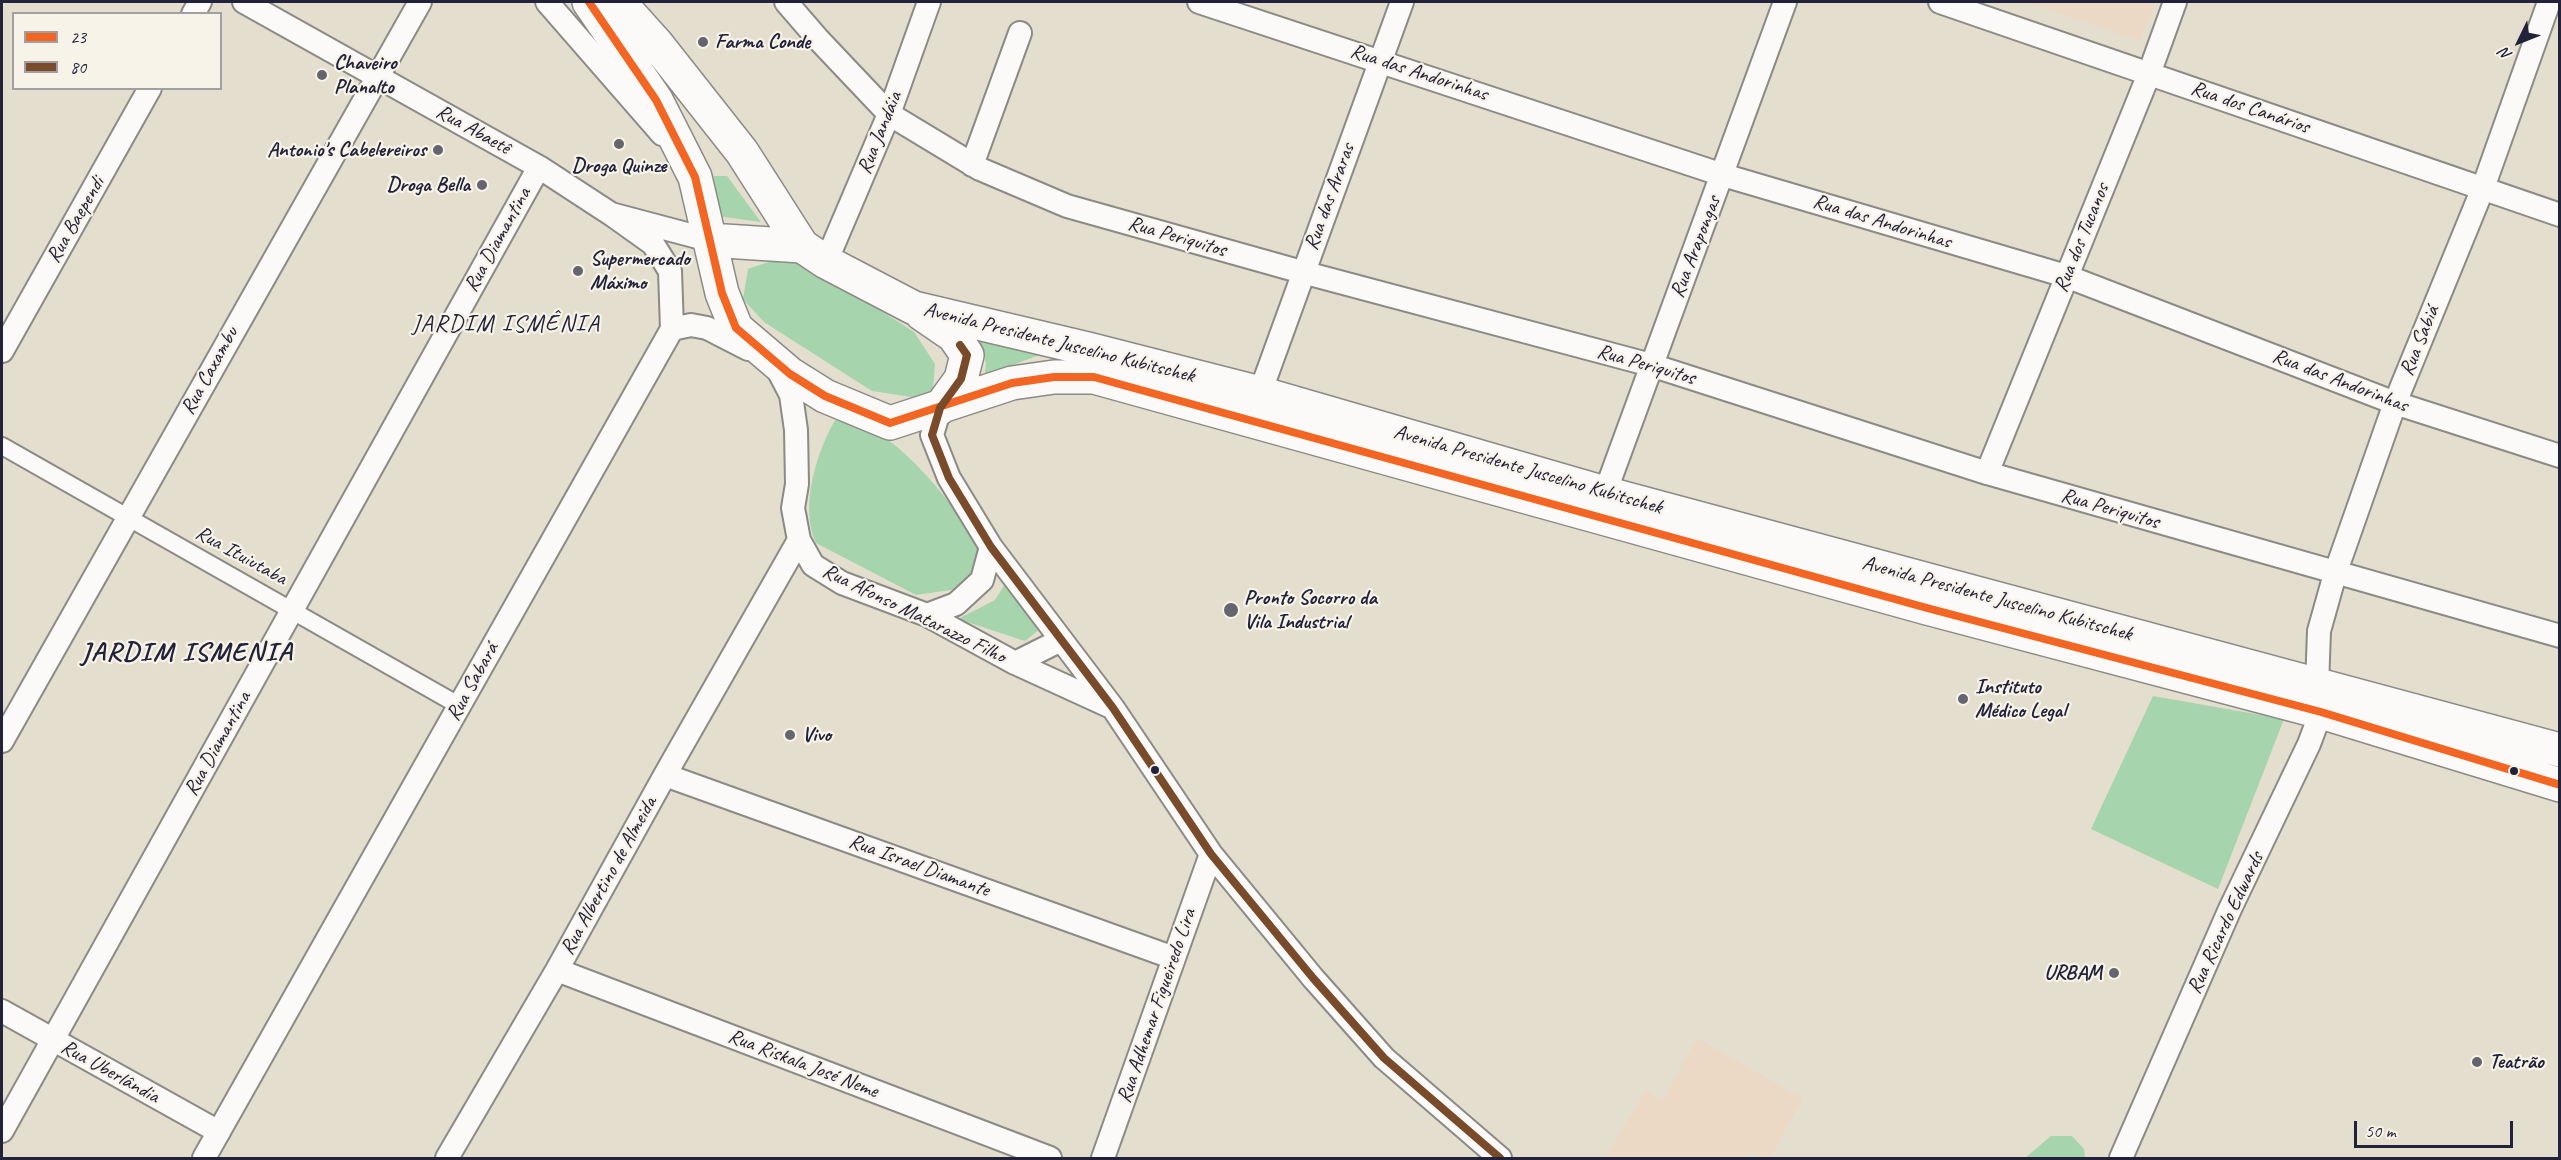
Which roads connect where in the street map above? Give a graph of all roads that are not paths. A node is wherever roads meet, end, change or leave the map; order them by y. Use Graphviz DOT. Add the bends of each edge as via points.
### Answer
graph roads {
  1 [pos="244,2"];
  2 [pos="420,2"];
  3 [pos="547,2"];
  4 [pos="589,2"];
  5 [pos="620,2"];
  6 [pos="786,2"];
  7 [pos="930,2"];
  8 [pos="1199,2"];
  9 [pos="1402,2"];
  10 [pos="1785,2"];
  11 [pos="1940,2"];
  12 [pos="2175,2"];
  13 [pos="2548,2"];
  14 [pos="1020,33"];
  15 [pos="1380,60"];
  16 [pos="2150,74"];
  17 [pos="376,76"];
  18 [pos="149,90"];
  19 [pos="889,114"];
  20 [pos="972,165"];
  21 [pos="539,167"];
  22 [pos="1724,175"];
  23 [pos="695,177"];
  24 [pos="2483,188"];
  25 [pos="611,214"];
  26 [pos="2559,215"];
  27 [pos="708,240"];
  28 [pos="814,254"];
  29 [pos="1302,272"];
  30 [pos="2066,276"];
  31 [pos="914,308"];
  32 [pos="672,329"];
  33 [pos="2,351"];
  34 [pos="774,362"];
  35 [pos="1651,365"];
  36 [pos="1260,393"];
  37 [pos="2395,403"];
  38 [pos="940,408"];
  39 [pos="2,446"];
  40 [pos="2559,456"];
  41 [pos="1988,473"];
  42 [pos="1605,493"];
  43 [pos="127,518"];
  44 [pos="799,540"];
  45 [pos="991,547"];
  46 [pos="813,565"];
  47 [pos="2335,574"];
  48 [pos="770,594"];
  49 [pos="293,610"];
  50 [pos="927,615"];
  51 [pos="2559,636"];
  52 [pos="1061,640"];
  53 [pos="1015,663"];
  54 [pos="2319,699"];
  55 [pos="460,706"];
  56 [pos="1113,708"];
  57 [pos="2,741"];
  58 [pos="2559,750"];
  59 [pos="665,775"];
  60 [pos="2559,785"];
  61 [pos="1211,854"];
  62 [pos="1174,958"];
  63 [pos="557,970"];
  64 [pos="2,1011"];
  65 [pos="53,1040"];
  66 [pos="2,1131"];
  67 [pos="219,1132"];
  68 [pos="204,1158"];
  69 [pos="447,1158"];
  70 [pos="1050,1158"];
  71 [pos="1103,1158"];
  72 [pos="1500,1158"];
  73 [pos="2121,1158"];
  1 -- 17 [label="street, Rua Abaetê"];
  2 -- 17 [label="street, Rua Caxambu"];
  3 -- 23 [label="street" via="652,121"];
  4 -- 23 [label="main road, Avenida Presidente Juscelino Kubitschek" via="656,100"];
  5 -- 28 [label="main road, Avenida Presidente Juscelino Kubitschek" via="742,152"];
  6 -- 19 [label="street, Rua Periquitos"];
  7 -- 19 [label="street, Rua Jandáia"];
  8 -- 15 [label="street, Rua das Andorinhas"];
  9 -- 15 [label="street, Rua das Araras"];
  10 -- 22 [label="street, Rua Arapongas"];
  11 -- 16 [label="street, Rua dos Canários"];
  12 -- 16 [label="street, Rua dos Tucanos"];
  13 -- 24 [label="street, Rua Sabiá"];
  14 -- 20 [label="street"];
  15 -- 22 [label="street, Rua das Andorinhas"];
  15 -- 29 [label="street, Rua das Araras"];
  16 -- 24 [label="street, Rua dos Canários"];
  16 -- 30 [label="street, Rua dos Tucanos"];
  17 -- 21 [label="street, Rua Abaetê"];
  17 -- 43 [label="street, Rua Caxambu"];
  18 -- 33 [label="street, Rua Baependi"];
  19 -- 20 [label="street, Rua Periquitos"];
  19 -- 28 [label="street, Rua Jandáia"];
  20 -- 29 [label="street, Rua Periquitos" via="1067,206"];
  21 -- 25 [label="street, Rua Abaetê"];
  21 -- 49 [label="street, Rua Diamantina"];
  22 -- 30 [label="street, Rua das Andorinhas"];
  22 -- 35 [label="street, Rua Arapongas"];
  23 -- 27 [label="main road, Avenida Presidente Juscelino Kubitschek"];
  24 -- 26 [label="street, Rua dos Canários"];
  24 -- 37 [label="street, Rua Sabiá"];
  25 -- 27 [label="street, Rua Abaetê"];
  25 -- 32 [label="street" via="653,244 670,271"];
  27 -- 28 [label="main road"];
  27 -- 34 [label="main road, Avenida Presidente Juscelino Kubitschek" via="736,328"];
  28 -- 31 [label="main road, Avenida Presidente Juscelino Kubitschek"];
  29 -- 35 [label="street, Rua Periquitos"];
  29 -- 36 [label="street, Rua das Araras"];
  30 -- 37 [label="street, Rua das Andorinhas"];
  30 -- 41 [label="street, Rua dos Tucanos"];
  31 -- 36 [label="main road, Avenida Presidente Juscelino Kubitschek"];
  31 -- 38 [label="main road" via="954,336 967,355 961,379"];
  32 -- 34 [label="street" via="691,325 706,328"];
  32 -- 55 [label="street, Rua Sabará"];
  34 -- 38 [label="main road, Avenida Presidente Juscelino Kubitschek" via="825,396 890,423"];
  34 -- 44 [label="street, Rua Afonso Matarazzo Filho" via="793,406 793,508"];
  35 -- 41 [label="street, Rua Periquitos"];
  35 -- 42 [label="street, Rua Arapongas"];
  36 -- 42 [label="main road, Avenida Presidente Juscelino Kubitschek"];
  37 -- 40 [label="street, Rua das Andorinhas"];
  37 -- 47 [label="street, Rua Sabiá"];
  38 -- 45 [label="street" via="932,435 949,478"];
  38 -- 54 [label="main road, Avenida Presidente Juscelino Kubitschek" via="1012,383 1094,377 1916,605"];
  39 -- 43 [label="street, Rua Ituiutaba"];
  41 -- 47 [label="street, Rua Periquitos"];
  42 -- 54 [label="main road, Avenida Presidente Juscelino Kubitschek"];
  43 -- 49 [label="street, Rua Ituiutaba"];
  43 -- 57 [label="street, Rua Caxambu"];
  44 -- 46 [label="street, Rua Afonso Matarazzo Filho"];
  44 -- 48 [label="street, Rua Albertino de Almeida"];
  45 -- 50 [label="street" via="982,580 956,604"];
  45 -- 52 [label="street"];
  46 -- 48 [label="street, Rua Albertino de Almeida"];
  46 -- 50 [label="street, Rua Afonso Matarazzo Filho" via="842,583"];
  47 -- 51 [label="street, Rua Periquitos"];
  47 -- 54 [label="street, Rua Sabiá" via="2319,631"];
  48 -- 59 [label="street, Rua Albertino de Almeida"];
  49 -- 55 [label="street, Rua Ituiutaba"];
  49 -- 65 [label="street, Rua Diamantina"];
  50 -- 53 [label="street, Rua Afonso Matarazzo Filho"];
  52 -- 53 [label="street, Rua Afonso Matarazzo Filho"];
  52 -- 56 [label="street"];
  53 -- 56 [label="street, Rua Afonso Matarazzo Filho"];
  54 -- 58 [label="main road, Avenida Presidente Juscelino Kubitschek"];
  54 -- 60 [label="main road, Avenida Presidente Juscelino Kubitschek"];
  54 -- 73 [label="street, Rua Ricardo Edwards" via="2309,744 2230,909"];
  55 -- 67 [label="street, Rua Sabará"];
  56 -- 61 [label="street"];
  59 -- 62 [label="street, Rua Israel Diamante"];
  59 -- 63 [label="street, Rua Albertino de Almeida"];
  61 -- 62 [label="street, Rua Adhemar Figueiredo Lira"];
  61 -- 72 [label="street" via="1384,1058"];
  62 -- 71 [label="street, Rua Adhemar Figueiredo Lira"];
  63 -- 69 [label="street, Rua Albertino de Almeida"];
  63 -- 70 [label="street, Rua Riskala José Neme"];
  64 -- 65 [label="street, Rua Uberlândia"];
  65 -- 66 [label="street, Rua Diamantina"];
  65 -- 67 [label="street, Rua Uberlândia"];
  67 -- 68 [label="street, Rua Sabará"];
}
